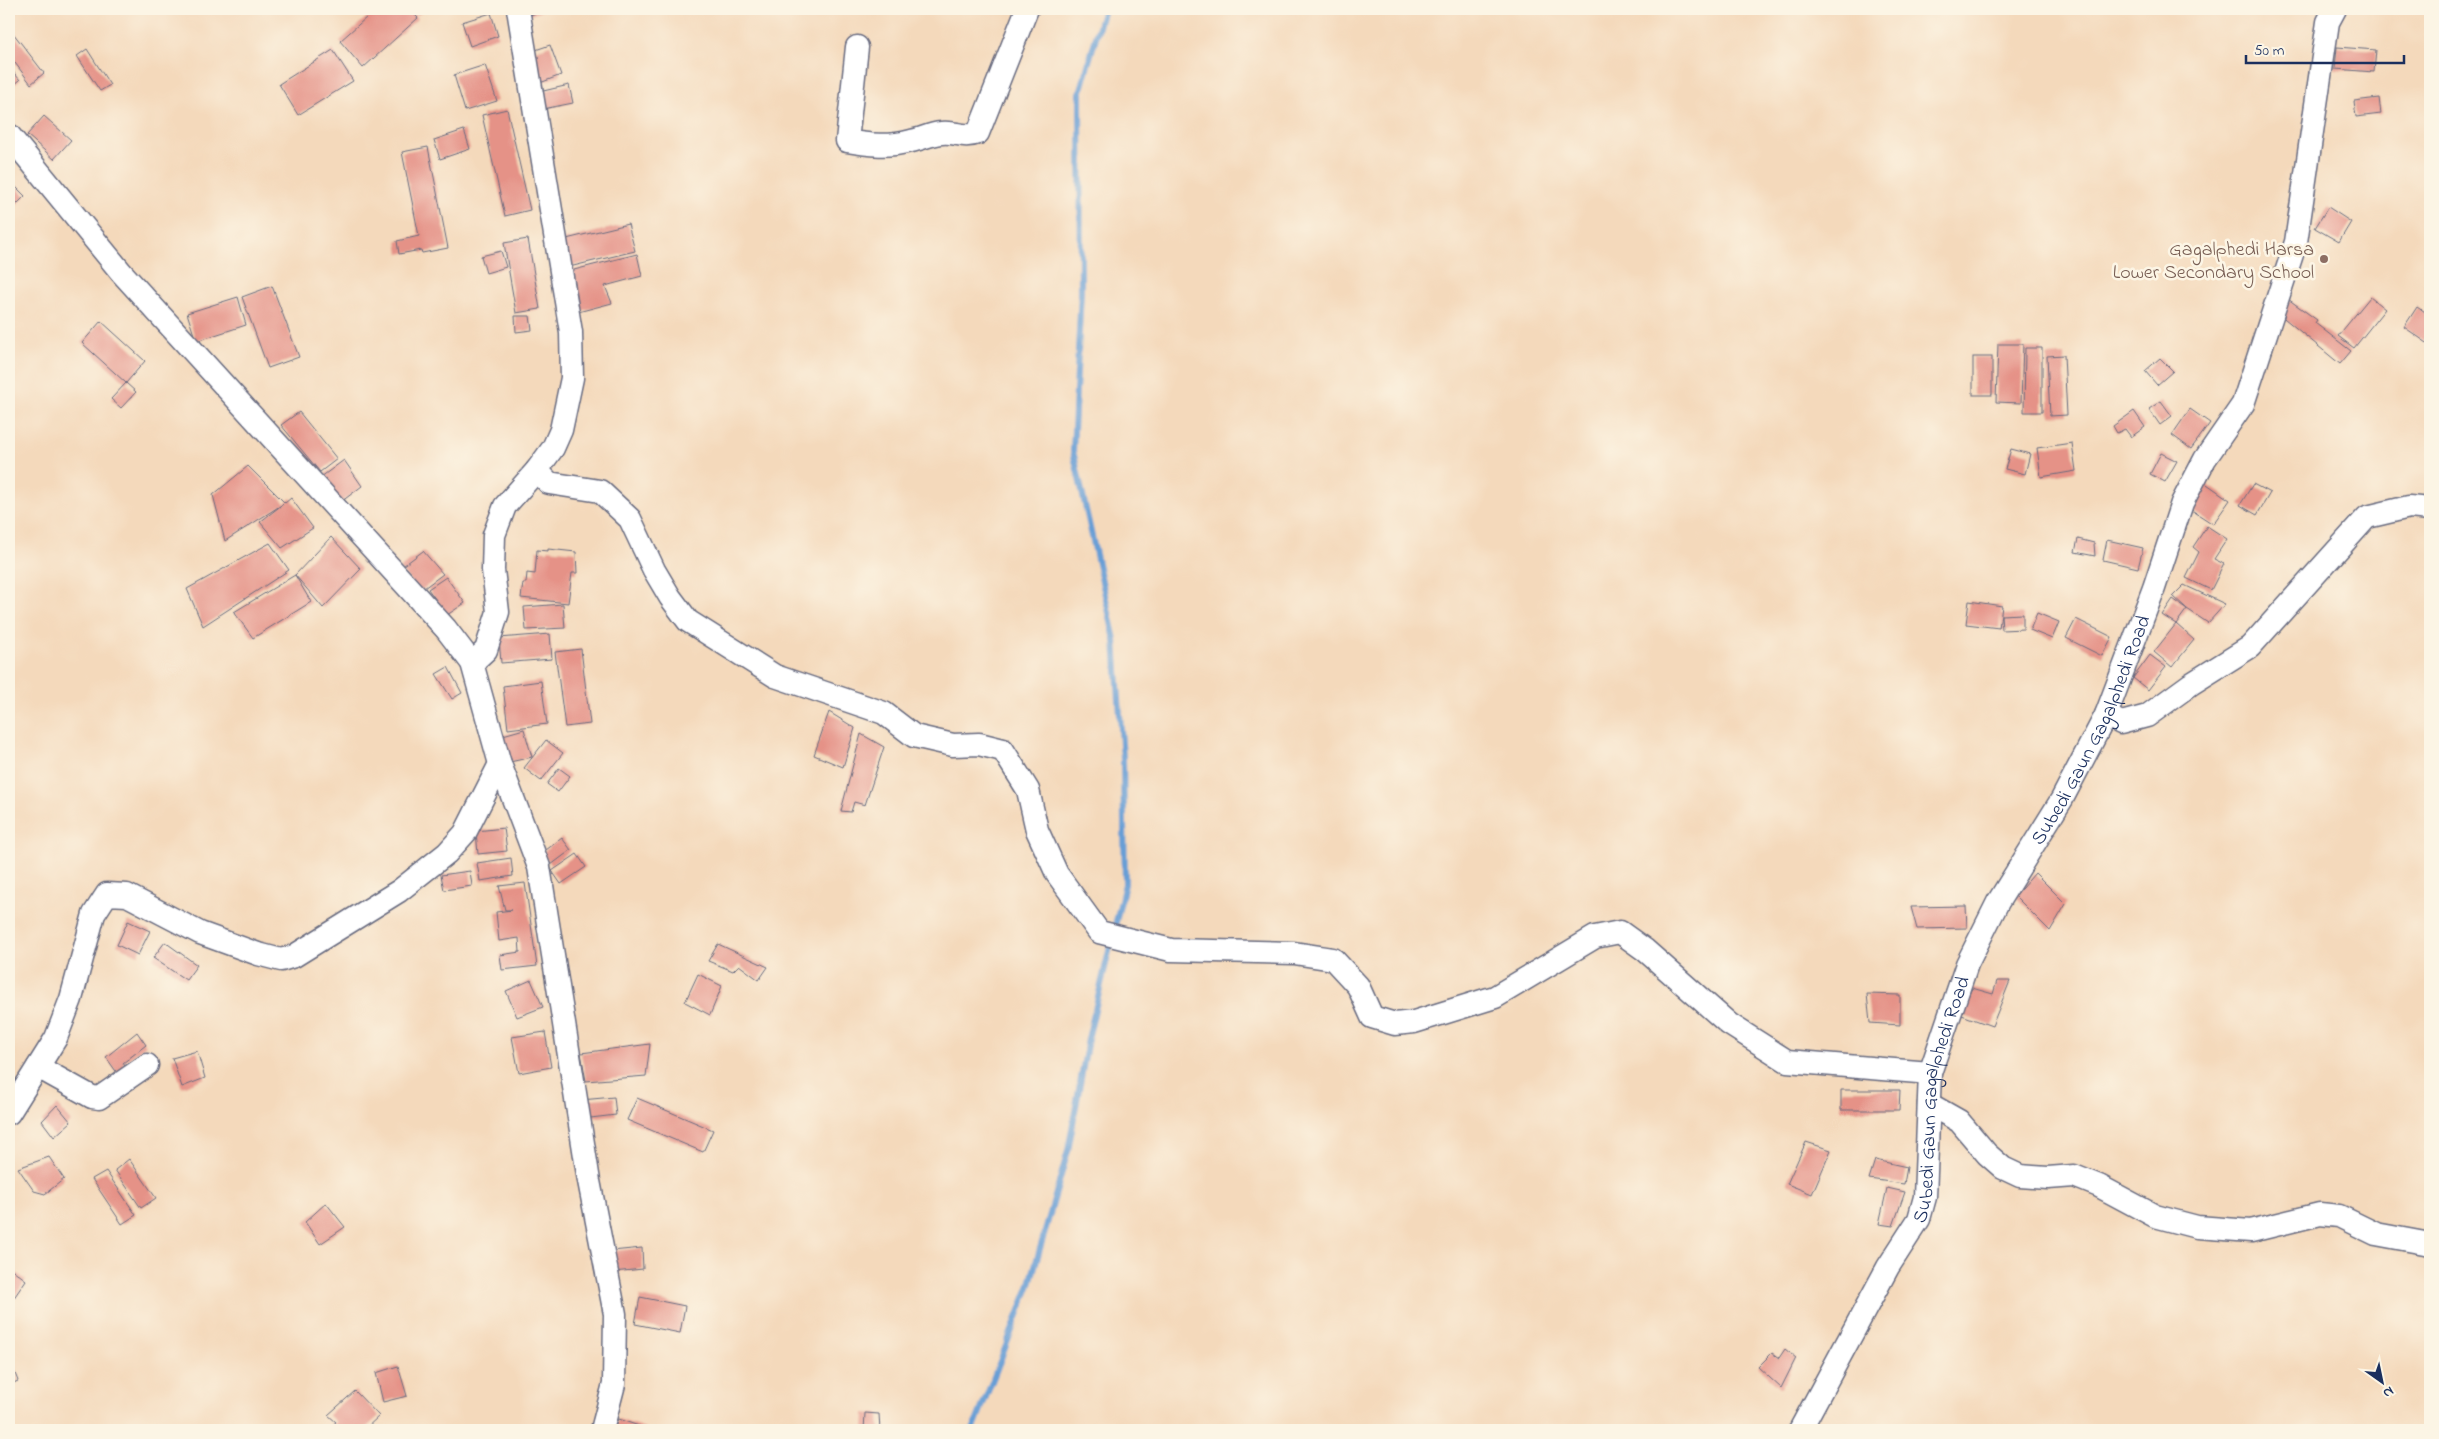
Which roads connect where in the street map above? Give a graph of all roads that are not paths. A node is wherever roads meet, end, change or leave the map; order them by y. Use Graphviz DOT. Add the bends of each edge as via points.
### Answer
graph roads {
  1 [pos="518,9"];
  2 [pos="1027,9"];
  3 [pos="2335,9"];
  4 [pos="857,47"];
  5 [pos="9,135"];
  6 [pos="537,470"];
  7 [pos="2430,509"];
  8 [pos="472,663"];
  9 [pos="2106,715"];
  10 [pos="500,764"];
  11 [pos="147,1064"];
  12 [pos="38,1066"];
  13 [pos="1930,1073"];
  14 [pos="1929,1104"];
  15 [pos="9,1113"];
  16 [pos="2430,1244"];
  17 [pos="602,1430"];
  18 [pos="1800,1430"];
  1 -- 6 [label="street" via="571,332 572,378 561,430"];
  2 -- 4 [label="street" via="978,133 967,137 952,132 938,133 911,142 878,146 846,141"];
  3 -- 9 [label="street, Subedi Gaun Gagalphedi Road" via="2328,22 2312,145 2293,251 2243,404 2205,459 2182,503"];
  5 -- 8 [label="street" via="121,272 439,622"];
  6 -- 8 [label="street" via="505,506 494,536 493,570 498,612 486,650"];
  6 -- 13 [label="street" via="549,483 600,491 630,519 654,570 688,621 774,676 884,713 914,736 953,745 979,744 1003,750 1028,790 1037,830 1057,874 1098,932 1171,950 1294,953 1333,960 1358,986 1372,1017 1395,1024 1414,1022 1495,997 1595,937 1620,932 1729,1024 1787,1061"];
  7 -- 9 [label="street" via="2409,506 2367,517 2250,647 2147,716 2121,723"];
  8 -- 10 [label="street"];
  9 -- 13 [label="street, Subedi Gaun Gagalphedi Road" via="2062,799 1998,902 1967,964"];
  10 -- 12 [label="street" via="465,833 447,853 399,891 294,956 281,960 258,954 200,933 126,895 107,894 94,914 71,1000 59,1030"];
  10 -- 17 [label="street" via="539,867 589,1181 615,1314 614,1384"];
  11 -- 12 [label="street" via="99,1098"];
  12 -- 15 [label="street"];
  13 -- 14 [label="street, Subedi Gaun Gagalphedi Road"];
  14 -- 16 [label="street" via="1959,1121 1986,1154 2003,1168 2020,1176 2074,1176 2155,1216 2197,1227 2251,1231 2320,1214 2339,1216 2376,1234"];
  14 -- 18 [label="street, Subedi Gaun Gagalphedi Road" via="1925,1197 1919,1219 1888,1267"];
}
